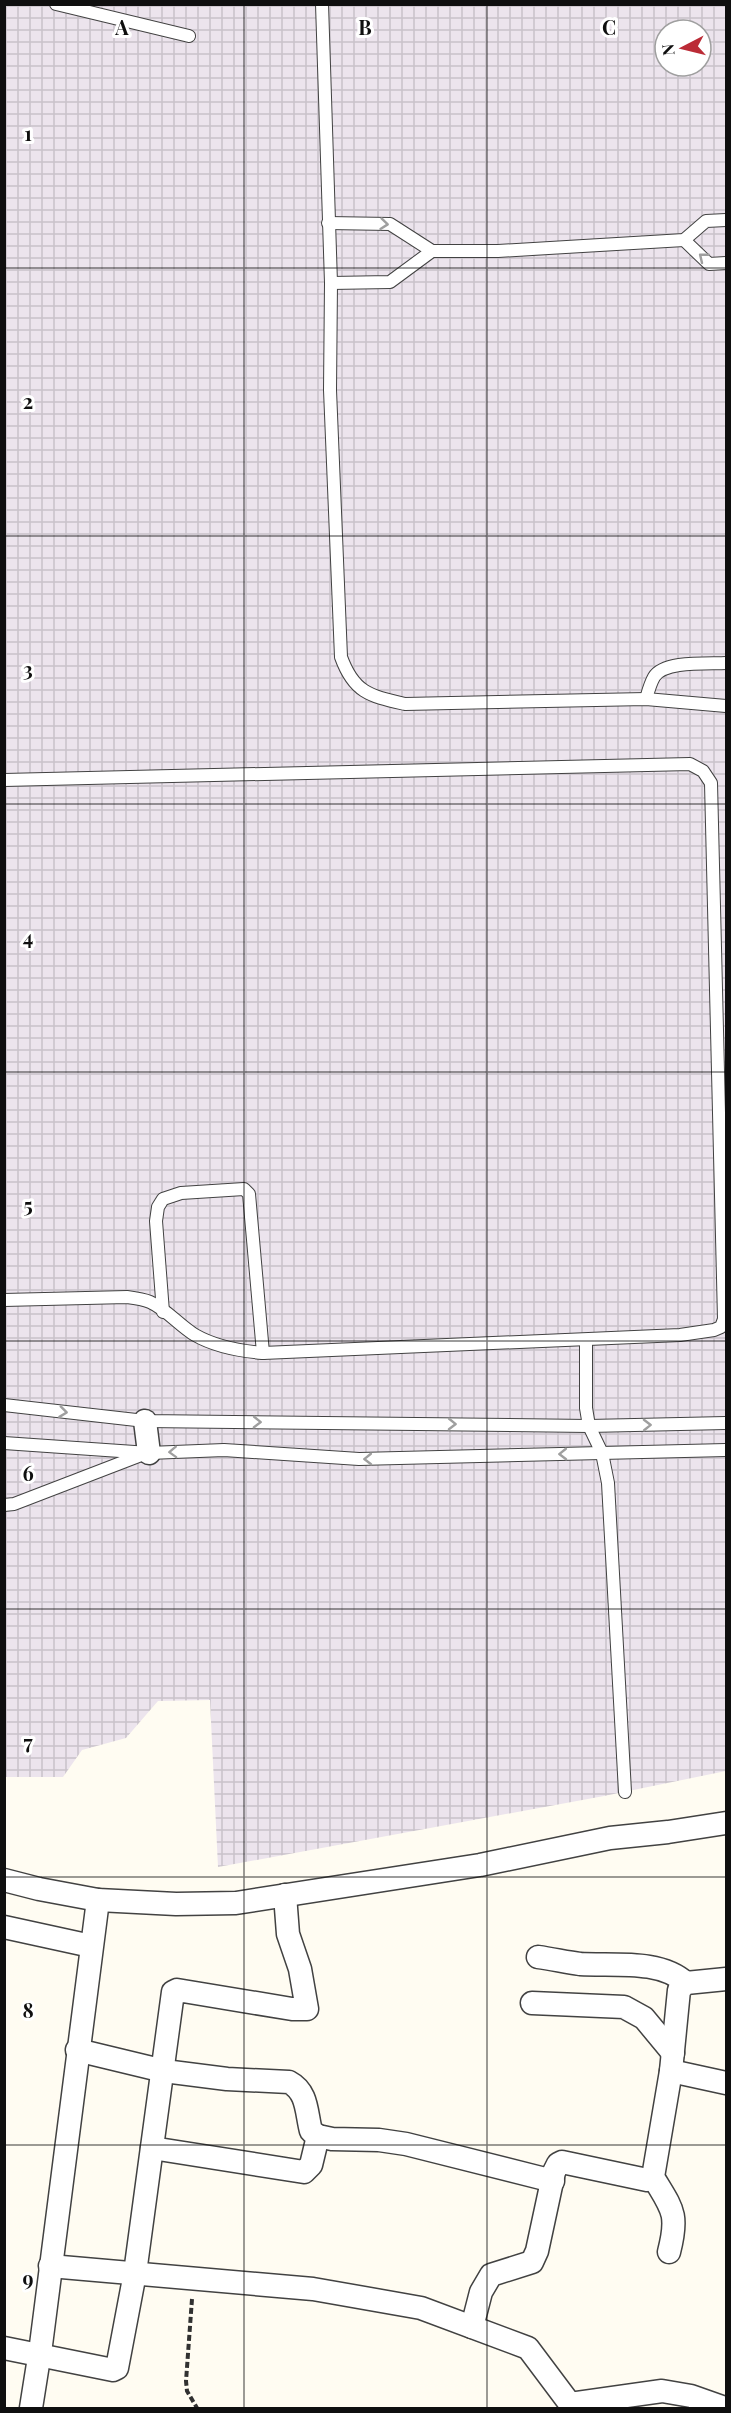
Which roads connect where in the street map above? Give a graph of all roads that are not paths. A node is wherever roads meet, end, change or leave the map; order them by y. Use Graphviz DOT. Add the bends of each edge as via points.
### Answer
graph roads {
  1 [pos="56,4"];
  2 [pos="322,4"];
  3 [pos="189,36"];
  4 [pos="726,220"];
  5 [pos="328,224"];
  6 [pos="684,240"];
  7 [pos="432,251"];
  8 [pos="726,263"];
  9 [pos="331,283"];
  10 [pos="726,663"];
  11 [pos="646,699"];
  12 [pos="726,706"];
  13 [pos="4,780"];
  14 [pos="4,1300"];
  15 [pos="163,1312"];
  16 [pos="586,1340"];
  17 [pos="263,1353"];
  18 [pos="4,1405"];
  19 [pos="145,1421"];
  20 [pos="726,1423"];
  21 [pos="589,1426"];
  22 [pos="4,1443"];
  23 [pos="726,1450"];
  24 [pos="149,1453"];
  25 [pos="602,1453"];
  26 [pos="4,1505"];
  27 [pos="625,1792"];
  28 [pos="726,1823"];
  29 [pos="4,1880"];
  30 [pos="285,1895"];
  31 [pos="98,1900"];
  32 [pos="4,1927"];
  33 [pos="92,1946"];
  34 [pos="538,1957"];
  35 [pos="726,1979"];
  36 [pos="686,1983"];
  37 [pos="532,2003"];
  38 [pos="77,2050"];
  39 [pos="672,2062"];
  40 [pos="164,2071"];
  41 [pos="726,2083"];
  42 [pos="318,2136"];
  43 [pos="152,2148"];
  44 [pos="653,2177"];
  45 [pos="553,2181"];
  46 [pos="669,2252"];
  47 [pos="50,2266"];
  48 [pos="135,2273"];
  49 [pos="472,2327"];
  50 [pos="4,2348"];
  51 [pos="39,2355"];
  52 [pos="570,2407"];
  53 [pos="31,2409"];
  54 [pos="726,2409"];
  1 -- 3 [label="lane"];
  2 -- 5 [label="lane"];
  4 -- 6 [label="lane" via="706,221"];
  5 -- 7 [label="lane, one-way" via="390,224"];
  5 -- 9 [label="lane"];
  6 -- 7 [label="lane"];
  8 -- 6 [label="lane, one-way" via="709,264"];
  7 -- 9 [label="lane" via="390,282"];
  9 -- 11 [label="lane" via="330,401 341,657 347,674 358,688 373,696 405,704"];
  10 -- 11 [label="lane" via="668,667 655,675"];
  11 -- 12 [label="lane"];
  13 -- 16 [label="lane" via="690,764 703,771 711,783 724,1323 714,1330 680,1335"];
  14 -- 15 [label="lane" via="127,1297 151,1302"];
  15 -- 17 [label="lane" via="209,1342"];
  15 -- 17 [label="lane" via="156,1221 163,1199 181,1193 244,1189 249,1194"];
  16 -- 17 [label="lane"];
  16 -- 21 [label="lane"];
  18 -- 19 [label="lane, one-way"];
  19 -- 21 [label="lane, one-way"];
  19 -- 24 [label="street"];
  21 -- 20 [label="lane, one-way"];
  21 -- 25 [label="lane"];
  22 -- 24 [label="lane"];
  23 -- 25 [label="lane"];
  25 -- 24 [label="lane, one-way" via="359,1459 224,1450"];
  24 -- 26 [label="lane"];
  25 -- 27 [label="lane" via="608,1483"];
  28 -- 30 [label="street" via="610,1838 480,1865"];
  29 -- 31 [label="street"];
  30 -- 31 [label="street" via="226,1903"];
  30 -- 40 [label="street" via="288,1934 307,2009 177,1990 172,1995"];
  31 -- 33 [label="street"];
  32 -- 33 [label="street"];
  33 -- 38 [label="street"];
  34 -- 36 [label="street" via="651,1968 673,1973"];
  35 -- 36 [label="street"];
  36 -- 39 [label="street" via="679,1990"];
  37 -- 39 [label="street" via="624,2007 650,2024"];
  38 -- 40 [label="street"];
  38 -- 47 [label="street"];
  39 -- 41 [label="street"];
  39 -- 44 [label="street"];
  40 -- 42 [label="street" via="289,2082 298,2086 304,2096 311,2132"];
  40 -- 43 [label="street"];
  42 -- 43 [label="street" via="311,2164 304,2172"];
  42 -- 45 [label="street" via="406,2144"];
  43 -- 48 [label="street"];
  44 -- 45 [label="street" via="647,2180 562,2162 555,2168"];
  44 -- 46 [label="street" via="671,2206 675,2222"];
  45 -- 49 [label="street" via="532,2262 491,2275"];
  47 -- 48 [label="street"];
  47 -- 51 [label="street"];
  48 -- 49 [label="street" via="313,2289 421,2308"];
  48 -- 51 [label="street" via="117,2368"];
  49 -- 52 [label="street" via="528,2348"];
  50 -- 51 [label="street"];
  51 -- 53 [label="street"];
  52 -- 54 [label="street" via="662,2391"];
}
